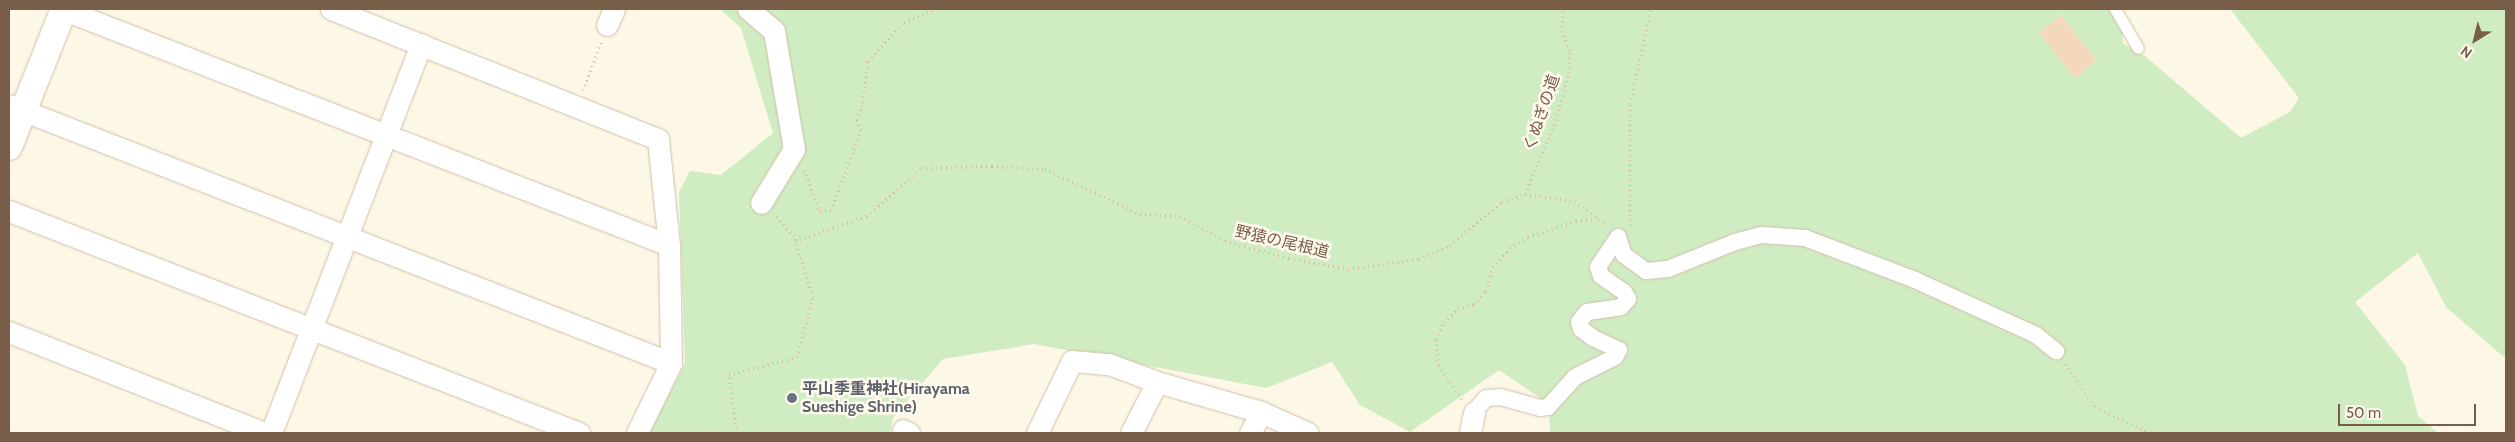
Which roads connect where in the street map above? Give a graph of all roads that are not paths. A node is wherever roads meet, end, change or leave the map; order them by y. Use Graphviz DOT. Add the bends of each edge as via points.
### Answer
graph roads {
  1 [pos="63,9"];
  2 [pos="331,9"];
  3 [pos="748,9"];
  4 [pos="2115,9"];
  5 [pos="420,44"];
  6 [pos="2138,48"];
  7 [pos="16,107"];
  8 [pos="386,135"];
  9 [pos="9,147"];
  10 [pos="761,203"];
  11 [pos="9,211"];
  12 [pos="347,236"];
  13 [pos="669,245"];
  14 [pos="311,329"];
  15 [pos="9,332"];
  16 [pos="2056,351"];
  17 [pos="671,363"];
  18 [pos="1157,382"];
  19 [pos="1262,412"];
  20 [pos="1474,412"];
  21 [pos="264,433"];
  22 [pos="271,433"];
  23 [pos="580,433"];
  24 [pos="636,433"];
  25 [pos="1037,433"];
  26 [pos="1130,433"];
  27 [pos="1250,433"];
  28 [pos="1308,433"];
  29 [pos="1470,433"];
  1 -- 7 [label="street"];
  1 -- 8 [label="street"];
  2 -- 5 [label="street"];
  3 -- 10 [label="street" via="774,31 794,149"];
  4 -- 6 [label="lane"];
  5 -- 8 [label="street"];
  5 -- 13 [label="street" via="658,139"];
  7 -- 9 [label="street"];
  7 -- 12 [label="street"];
  8 -- 12 [label="street"];
  8 -- 13 [label="street"];
  11 -- 14 [label="street"];
  12 -- 14 [label="street"];
  12 -- 17 [label="street"];
  13 -- 17 [label="street"];
  14 -- 22 [label="street"];
  14 -- 23 [label="street"];
  15 -- 21 [label="street"];
  16 -- 20 [label="street" via="2036,335 1915,280 1805,238 1762,235 1735,242 1668,269 1646,271 1624,254 1618,237 1598,267 1601,276 1624,292 1628,299 1620,307 1587,312 1579,322 1581,329 1593,338 1618,350 1615,357 1575,377 1548,406 1540,408 1501,397 1486,398"];
  17 -- 24 [label="street"];
  18 -- 19 [label="street"];
  18 -- 25 [label="street" via="1109,364 1072,361"];
  18 -- 26 [label="street"];
  19 -- 27 [label="street"];
  19 -- 28 [label="street"];
  20 -- 29 [label="street"];
}
